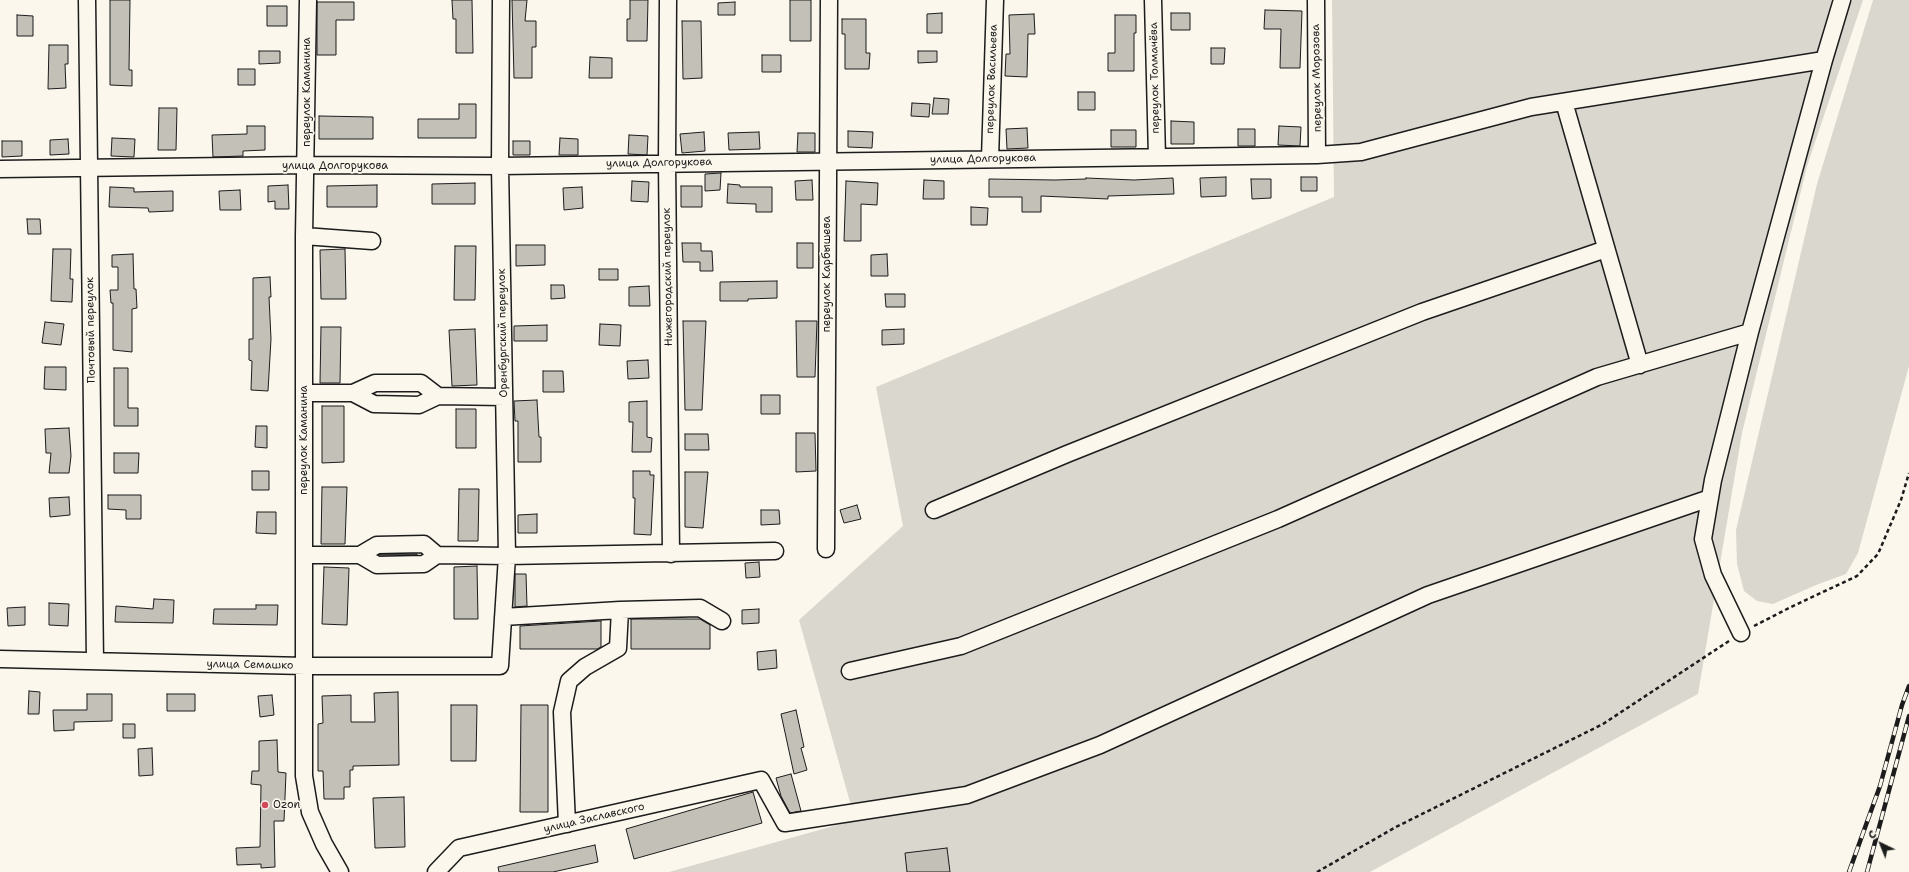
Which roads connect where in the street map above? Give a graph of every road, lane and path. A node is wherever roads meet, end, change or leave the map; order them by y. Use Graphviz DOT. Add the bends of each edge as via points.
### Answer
graph roads {
  1 [pos="87,0"];
  2 [pos="308,0"];
  3 [pos="501,0"];
  4 [pos="668,0"];
  5 [pos="829,0"];
  6 [pos="995,0"];
  7 [pos="1153,0"];
  8 [pos="1316,0"];
  9 [pos="1842,0"];
  10 [pos="1824,60"];
  11 [pos="1564,102"];
  12 [pos="1318,155"];
  13 [pos="1157,157"];
  14 [pos="990,159"];
  15 [pos="828,160"];
  16 [pos="667,162"];
  17 [pos="306,166"];
  18 [pos="500,166"];
  19 [pos="89,168"];
  20 [pos="0,169"];
  21 [pos="304,236"];
  22 [pos="372,241"];
  23 [pos="1606,249"];
  24 [pos="1750,332"];
  25 [pos="1640,365"];
  26 [pos="304,393"];
  27 [pos="353,393"];
  28 [pos="438,396"];
  29 [pos="504,397"];
  30 [pos="1909,473"];
  31 [pos="1710,498"];
  32 [pos="934,510"];
  33 [pos="826,549"];
  34 [pos="774,551"];
  35 [pos="671,554"];
  36 [pos="304,555"];
  37 [pos="507,556"];
  38 [pos="620,610"];
  39 [pos="503,617"];
  40 [pos="722,621"];
  41 [pos="1741,633"];
  42 [pos="0,659"];
  43 [pos="94,661"];
  44 [pos="305,666"];
  45 [pos="500,666"];
  46 [pos="850,671"];
  47 [pos="567,824"];
  48 [pos="340,872"];
  49 [pos="436,872"];
  50 [pos="1317,872"];
  1 -- 19 [label="street, Почтовый переулок"];
  2 -- 17 [label="street, переулок Каманина"];
  3 -- 18 [label="street, Оренбургский переулок"];
  4 -- 16 [label="street, Нижегородский переулок"];
  5 -- 15 [label="street, переулок Карбышева"];
  6 -- 14 [label="street, переулок Васильева"];
  7 -- 13 [label="street, переулок Толмачёва"];
  8 -- 12 [label="street, переулок Морозова"];
  9 -- 10 [label="street"];
  10 -- 11 [label="street, улица Долгорукова"];
  10 -- 24 [label="street"];
  11 -- 12 [label="street, улица Долгорукова" via="1530,107 1361,152"];
  11 -- 23 [label="street"];
  12 -- 13 [label="street, улица Долгорукова"];
  13 -- 14 [label="street, улица Долгорукова"];
  14 -- 15 [label="street, улица Долгорукова"];
  15 -- 16 [label="street, улица Долгорукова"];
  15 -- 33 [label="street, переулок Карбышева"];
  16 -- 18 [label="street, улица Долгорукова"];
  16 -- 35 [label="street, Нижегородский переулок"];
  17 -- 18 [label="street, улица Долгорукова"];
  17 -- 19 [label="street, улица Долгорукова"];
  17 -- 21 [label="street, переулок Каманина"];
  18 -- 29 [label="street, Оренбургский переулок"];
  19 -- 20 [label="street, улица Долгорукова"];
  19 -- 43 [label="street, Почтовый переулок"];
  21 -- 22 [label="street"];
  21 -- 26 [label="street, переулок Каманина"];
  23 -- 25 [label="street"];
  23 -- 32 [label="street" via="1422,312"];
  24 -- 25 [label="street"];
  24 -- 31 [label="street"];
  25 -- 46 [label="street" via="1597,377 1278,519 962,646"];
  26 -- 27 [label="street"];
  26 -- 36 [label="street, переулок Каманина"];
  27 -- 28 [label="street" via="374,404 419,405"];
  27 -- 28 [label="street" via="375,383 421,383"];
  28 -- 29 [label="street"];
  29 -- 37 [label="street, Оренбургский переулок"];
  30 -- 41 [label="path" via="1902,500 1878,554 1857,576 1791,606"];
  31 -- 41 [label="street" via="1703,539 1713,576"];
  31 -- 47 [label="street, улица Заславского" via="1428,595 1100,745 967,795 785,823 761,780"];
  34 -- 35 [label="street"];
  35 -- 37 [label="street"];
  36 -- 37 [label="street" via="360,555 377,564 424,564 437,555"];
  36 -- 44 [label="street, переулок Каманина"];
  37 -- 39 [label="street, Оренбургский переулок"];
  38 -- 39 [label="street"];
  38 -- 40 [label="street" via="700,608"];
  38 -- 47 [label="street" via="618,648 585,667 569,681 562,712"];
  39 -- 45 [label="street, Оренбургский переулок"];
  41 -- 50 [label="path" via="1603,724 1396,827"];
  42 -- 43 [label="street, улица Семашко"];
  43 -- 44 [label="street, улица Семашко"];
  44 -- 45 [label="street, улица Семашко"];
  44 -- 48 [label="street, переулок Каманина" via="304,776 310,812"];
  47 -- 49 [label="street, улица Заславского" via="459,848"];
}
